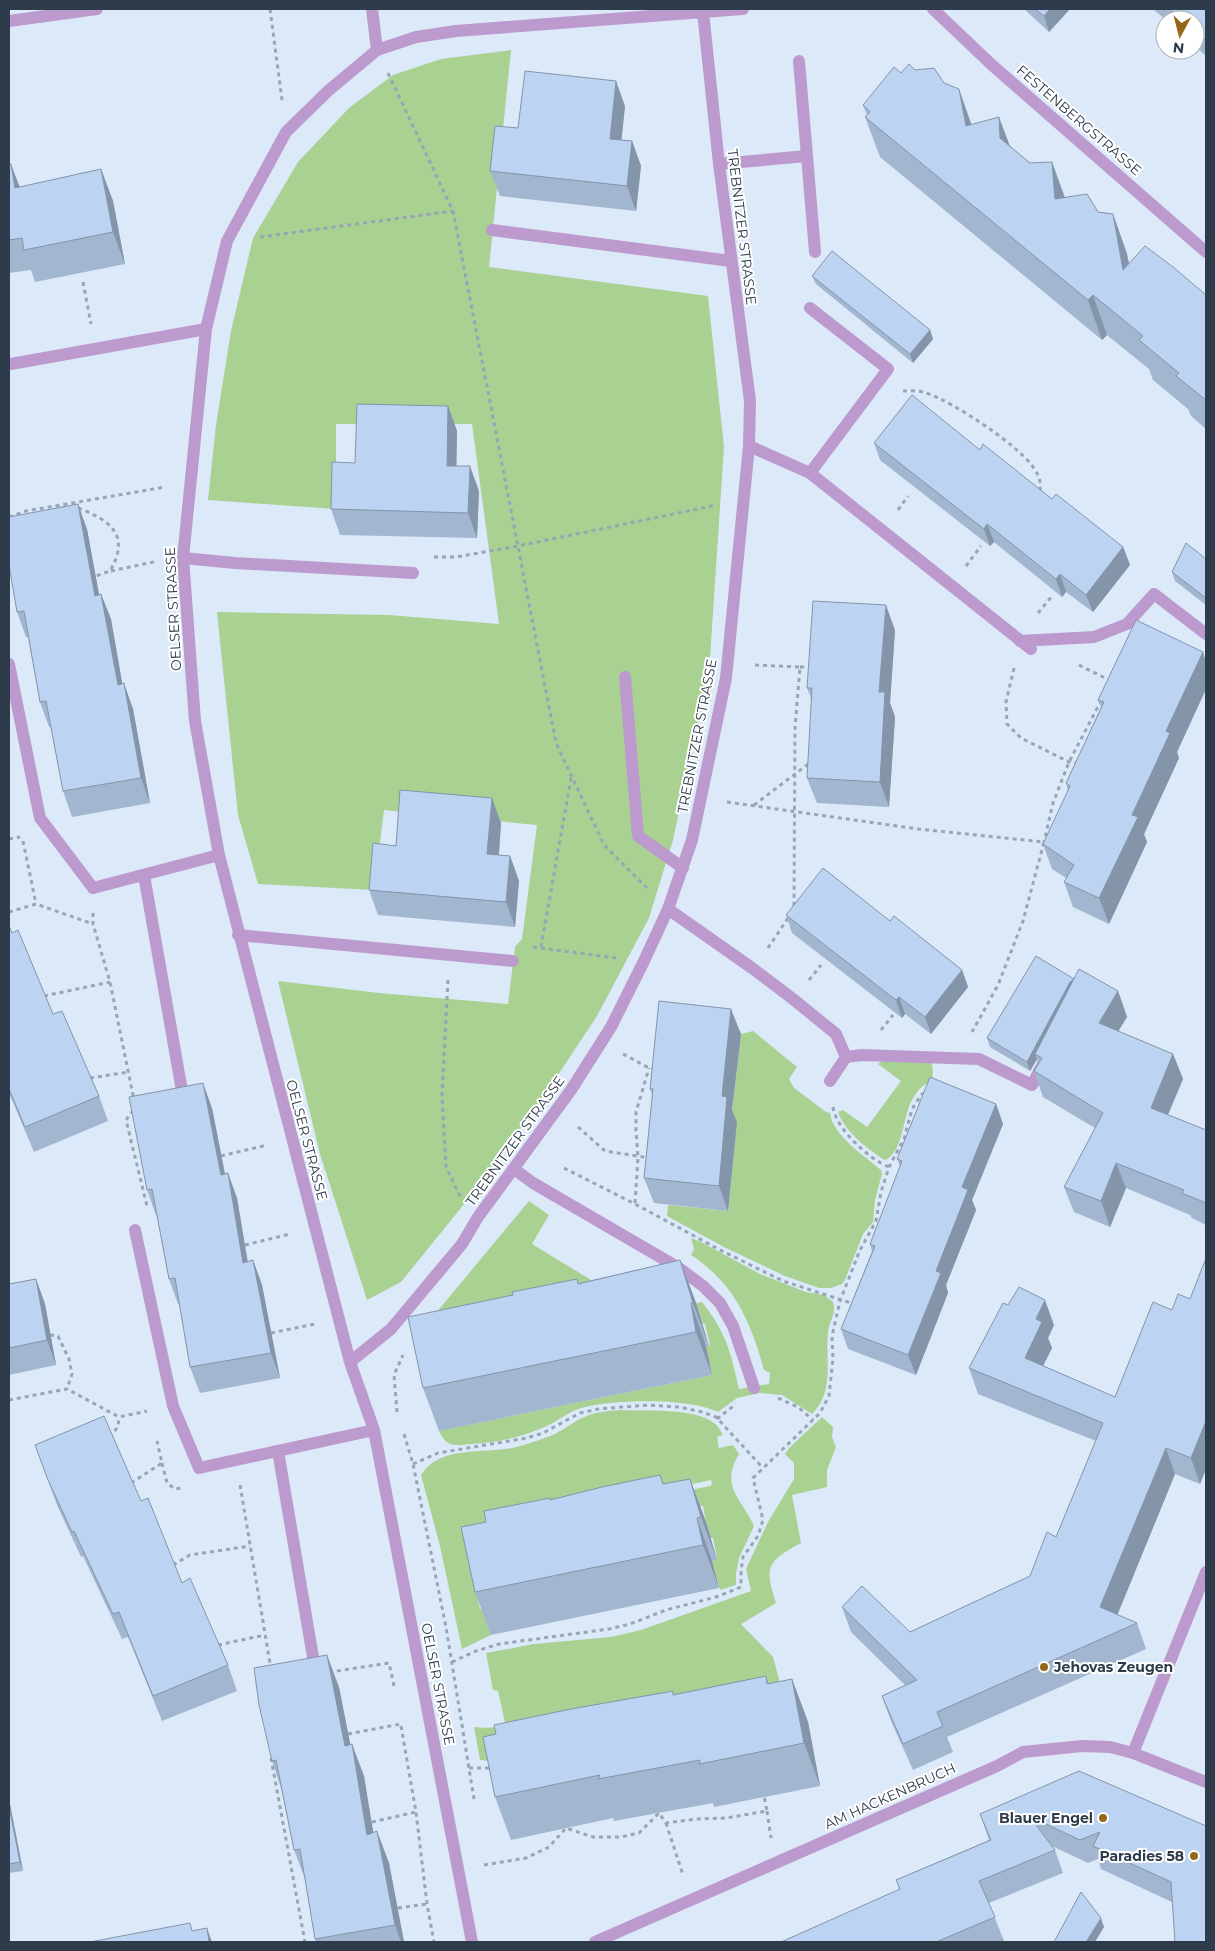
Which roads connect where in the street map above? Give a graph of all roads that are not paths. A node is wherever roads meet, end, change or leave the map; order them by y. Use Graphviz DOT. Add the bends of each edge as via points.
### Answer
graph roads {
  1 [pos="97,9"];
  2 [pos="372,9"];
  3 [pos="743,9"];
  4 [pos="934,9"];
  5 [pos="703,12"];
  6 [pos="9,20"];
  7 [pos="378,50"];
  8 [pos="800,61"];
  9 [pos="807,156"];
  10 [pos="719,164"];
  11 [pos="492,230"];
  12 [pos="815,252"];
  13 [pos="1206,252"];
  14 [pos="731,261"];
  15 [pos="810,308"];
  16 [pos="206,329"];
  17 [pos="11,364"];
  18 [pos="749,446"];
  19 [pos="810,473"];
  20 [pos="183,558"];
  21 [pos="413,573"];
  22 [pos="1206,634"];
  23 [pos="1020,641"];
  24 [pos="1031,649"];
  25 [pos="9,664"];
  26 [pos="625,678"];
  27 [pos="219,855"];
  28 [pos="683,868"];
  29 [pos="144,875"];
  30 [pos="668,909"];
  31 [pos="238,935"];
  32 [pos="513,961"];
  33 [pos="1049,1052"];
  34 [pos="846,1057"];
  35 [pos="830,1081"];
  36 [pos="182,1091"];
  37 [pos="514,1169"];
  38 [pos="136,1230"];
  39 [pos="350,1362"];
  40 [pos="754,1388"];
  41 [pos="374,1430"];
  42 [pos="278,1451"];
  43 [pos="1206,1572"];
  44 [pos="314,1663"];
  45 [pos="1133,1753"];
  46 [pos="1206,1782"];
  47 [pos="472,1942"];
  48 [pos="595,1942"];
  1 -- 6 [label="street"];
  2 -- 7 [label="street"];
  3 -- 5 [label="street, OELSER STRASSE"];
  4 -- 13 [label="street, FESTENBERGSTRASSE" via="992,65"];
  5 -- 7 [label="street, OELSER STRASSE" via="456,32 416,37"];
  5 -- 10 [label="street, TREBNITZER STRASSE"];
  7 -- 16 [label="street, OELSER STRASSE" via="328,91 286,132 227,241"];
  8 -- 9 [label="street"];
  9 -- 10 [label="street"];
  9 -- 12 [label="street"];
  10 -- 14 [label="street, TREBNITZER STRASSE"];
  11 -- 14 [label="street"];
  14 -- 18 [label="street, TREBNITZER STRASSE" via="750,401"];
  15 -- 19 [label="street" via="888,369"];
  16 -- 17 [label="street"];
  16 -- 20 [label="street, OELSER STRASSE"];
  18 -- 19 [label="street"];
  18 -- 28 [label="street, TREBNITZER STRASSE" via="726,678 692,840"];
  19 -- 23 [label="street"];
  20 -- 21 [label="street"];
  20 -- 27 [label="street, OELSER STRASSE" via="195,721"];
  22 -- 23 [label="street" via="1154,594 1127,624 1094,637"];
  23 -- 24 [label="street"];
  25 -- 29 [label="street" via="40,818 93,888"];
  26 -- 28 [label="street" via="638,836"];
  27 -- 29 [label="street"];
  27 -- 31 [label="street, OELSER STRASSE"];
  28 -- 30 [label="street, TREBNITZER STRASSE"];
  29 -- 36 [label="street"];
  30 -- 34 [label="street" via="793,998 836,1034"];
  30 -- 37 [label="street, TREBNITZER STRASSE" via="611,1027 571,1090"];
  31 -- 32 [label="street"];
  31 -- 39 [label="street, OELSER STRASSE"];
  33 -- 34 [label="street" via="1032,1085 979,1058"];
  34 -- 35 [label="street"];
  37 -- 39 [label="street, TREBNITZER STRASSE" via="462,1244 391,1329"];
  37 -- 40 [label="street" via="679,1268 703,1286 720,1303 733,1326"];
  38 -- 42 [label="street" via="173,1406 199,1468"];
  39 -- 41 [label="street, OELSER STRASSE"];
  41 -- 42 [label="street"];
  41 -- 47 [label="street, OELSER STRASSE"];
  42 -- 44 [label="street"];
  43 -- 45 [label="street"];
  45 -- 46 [label="street, AM HACKENBRUCH"];
  45 -- 48 [label="street, AM HACKENBRUCH" via="1110,1747 1082,1746 1023,1752"];
}
